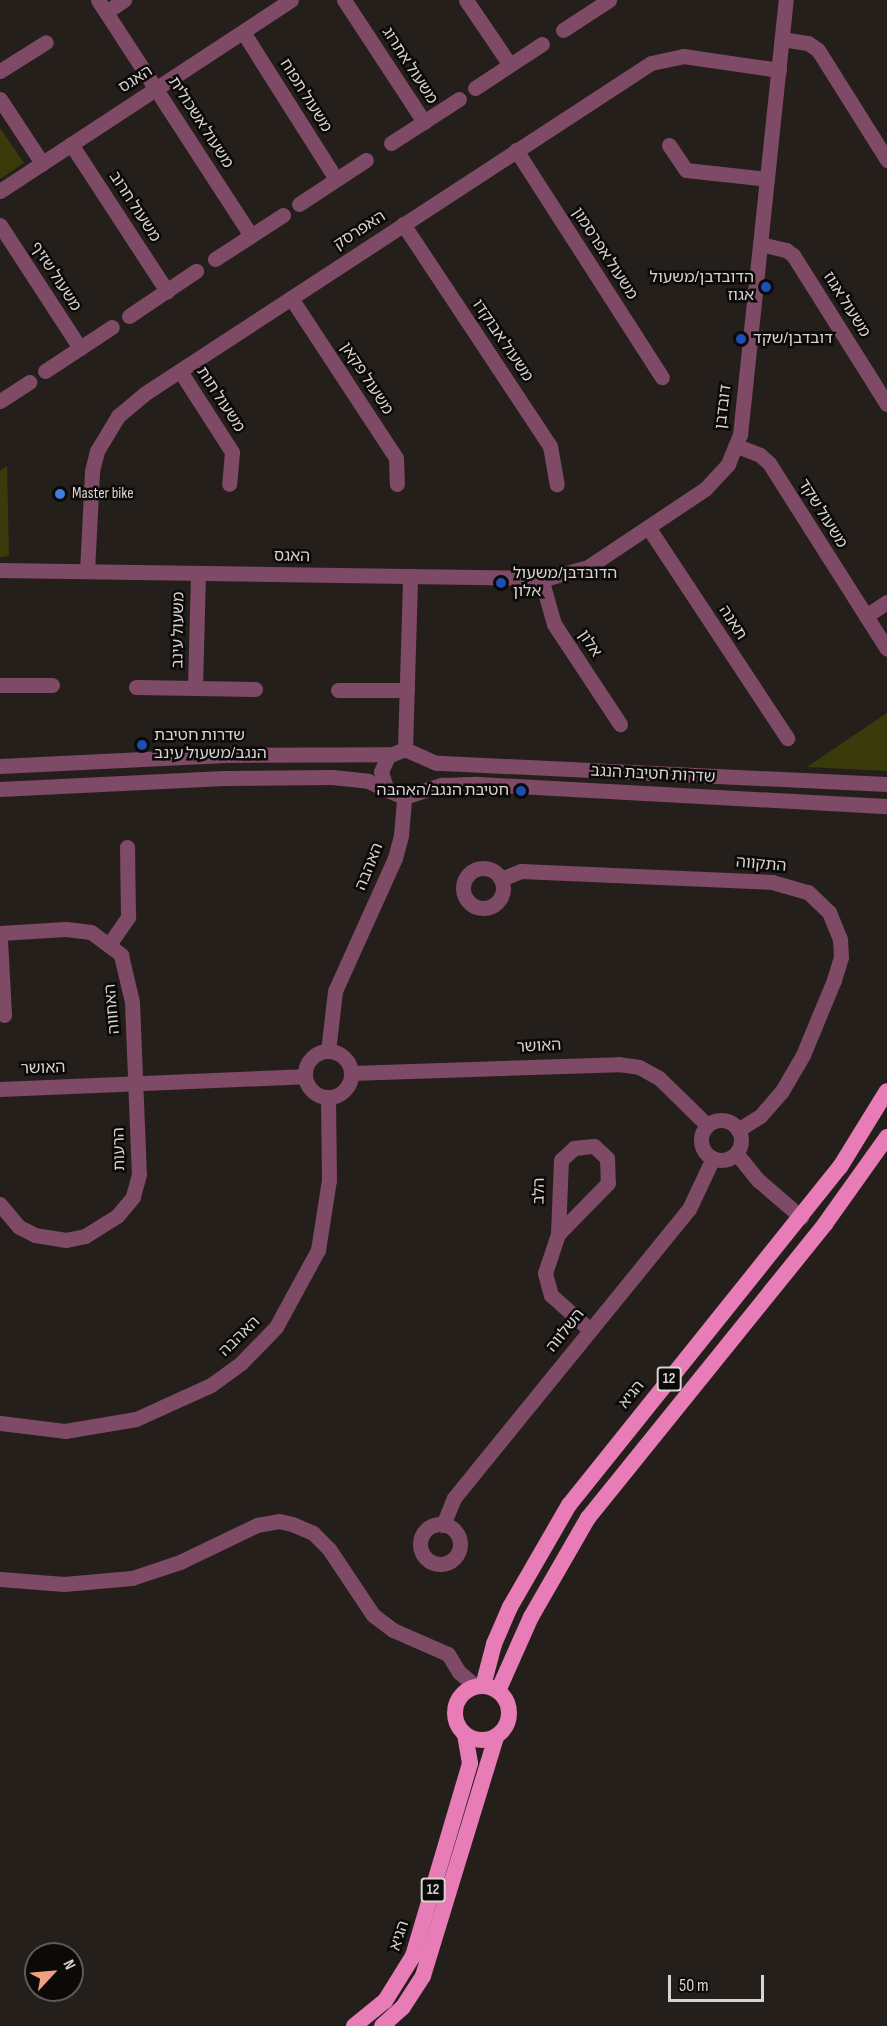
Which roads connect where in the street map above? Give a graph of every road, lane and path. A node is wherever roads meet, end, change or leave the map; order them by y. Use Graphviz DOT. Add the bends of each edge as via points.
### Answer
graph roads {
  1 [pos="124,0"];
  2 [pos="291,0"];
  3 [pos="344,0"];
  4 [pos="466,0"];
  5 [pos="786,0"];
  6 [pos="600,2"];
  7 [pos="102,6"];
  8 [pos="563,30"];
  9 [pos="243,32"];
  10 [pos="782,39"];
  11 [pos="46,42"];
  12 [pos="542,44"];
  13 [pos="510,65"];
  14 [pos="779,70"];
  15 [pos="0,71"];
  16 [pos="156,88"];
  17 [pos="475,88"];
  18 [pos="0,99"];
  19 [pos="459,99"];
  20 [pos="424,122"];
  21 [pos="391,143"];
  22 [pos="71,144"];
  23 [pos="669,146"];
  24 [pos="516,150"];
  25 [pos="366,160"];
  26 [pos="887,160"];
  27 [pos="42,163"];
  28 [pos="336,179"];
  29 [pos="767,179"];
  30 [pos="0,191"];
  31 [pos="299,204"];
  32 [pos="283,215"];
  33 [pos="403,224"];
  34 [pos="0,225"];
  35 [pos="251,236"];
  36 [pos="760,244"];
  37 [pos="215,259"];
  38 [pos="196,272"];
  39 [pos="167,291"];
  40 [pos="291,298"];
  41 [pos="129,316"];
  42 [pos="112,327"];
  43 [pos="80,348"];
  44 [pos="45,371"];
  45 [pos="180,371"];
  46 [pos="662,377"];
  47 [pos="29,382"];
  48 [pos="0,401"];
  49 [pos="887,404"];
  50 [pos="737,446"];
  51 [pos="229,484"];
  52 [pos="398,484"];
  53 [pos="557,484"];
  54 [pos="648,527"];
  55 [pos="0,570"];
  56 [pos="87,572"];
  57 [pos="198,573"];
  58 [pos="410,576"];
  59 [pos="541,578"];
  60 [pos="887,602"];
  61 [pos="866,616"];
  62 [pos="887,649"];
  63 [pos="0,685"];
  64 [pos="52,686"];
  65 [pos="136,687"];
  66 [pos="195,688"];
  67 [pos="255,689"];
  68 [pos="339,690"];
  69 [pos="407,690"];
  70 [pos="620,723"];
  71 [pos="787,738"];
  72 [pos="398,752"];
  73 [pos="421,756"];
  74 [pos="0,766"];
  75 [pos="887,784"];
  76 [pos="0,789"];
  77 [pos="387,790"];
  78 [pos="411,794"];
  79 [pos="887,806"];
  80 [pos="127,846"];
  81 [pos="501,879"];
  82 [pos="0,933"];
  83 [pos="0,940"];
  84 [pos="110,943"];
  85 [pos="4,1015"];
  86 [pos="328,1051"];
  87 [pos="351,1073"];
  88 [pos="304,1076"];
  89 [pos="136,1083"];
  90 [pos="0,1089"];
  91 [pos="887,1091"];
  92 [pos="328,1098"];
  93 [pos="707,1125"];
  94 [pos="738,1130"];
  95 [pos="887,1137"];
  96 [pos="736,1153"];
  97 [pos="713,1158"];
  98 [pos="0,1204"];
  99 [pos="801,1217"];
  100 [pos="558,1234"];
  101 [pos="590,1330"];
  102 [pos="0,1423"];
  103 [pos="443,1525"];
  104 [pos="0,1580"];
  105 [pos="485,1688"];
  106 [pos="465,1734"];
  107 [pos="496,1737"];
  108 [pos="354,2026"];
  109 [pos="382,2026"];
  1 -- 7 [label="street"];
  2 -- 9 [label="street, האגס"];
  3 -- 20 [label="street, משעול אתרוג"];
  4 -- 13 [label="street"];
  5 -- 10 [label="street, דובדבן"];
  6 -- 8 [label="street"];
  7 -- 16 [label="street, משעול אשכולית"];
  9 -- 16 [label="street, האגס"];
  9 -- 28 [label="street, משעול תפוח"];
  10 -- 14 [label="street, דובדבן"];
  10 -- 26 [label="street" via="808,43 818,50"];
  11 -- 15 [label="street"];
  12 -- 13 [label="street"];
  13 -- 17 [label="street"];
  14 -- 24 [label="street, האפרסק" via="691,57 657,60"];
  14 -- 29 [label="street, דובדבן"];
  16 -- 22 [label="street, האגס"];
  16 -- 35 [label="street, משעול אשכולית"];
  18 -- 27 [label="street"];
  19 -- 20 [label="street, משעול אתרוג"];
  20 -- 21 [label="street, משעול אתרוג"];
  22 -- 27 [label="street, האגס"];
  22 -- 39 [label="street, משעול חרוב"];
  23 -- 29 [label="street" via="686,170"];
  24 -- 33 [label="street, האפרסק"];
  24 -- 46 [label="street, משעול אפרסמון"];
  25 -- 28 [label="street"];
  27 -- 30 [label="street, האגס"];
  28 -- 31 [label="street"];
  29 -- 36 [label="street, דובדבן"];
  32 -- 35 [label="street"];
  33 -- 40 [label="street, האפרסק"];
  33 -- 53 [label="street, משעול אבוקדו" via="550,446"];
  34 -- 43 [label="street, משעול שזיף"];
  35 -- 37 [label="street"];
  36 -- 49 [label="street, משעול אגוז" via="793,255"];
  36 -- 50 [label="street, דובדבן"];
  38 -- 39 [label="street"];
  39 -- 41 [label="street"];
  40 -- 45 [label="street, האפרסק"];
  40 -- 52 [label="street, משעול פקאן" via="396,458"];
  42 -- 43 [label="street"];
  43 -- 44 [label="street"];
  45 -- 51 [label="street, משעול תות" via="232,452"];
  45 -- 56 [label="street, האפרסק" via="126,409 101,442 93,471"];
  47 -- 48 [label="street"];
  50 -- 54 [label="street, דובדבן" via="712,483"];
  50 -- 61 [label="street, משעול שקד" via="769,463"];
  54 -- 59 [label="street, דובדבן" via="588,567"];
  54 -- 71 [label="street, תאנה"];
  55 -- 56 [label="street, האגס"];
  56 -- 57 [label="street, האגס"];
  57 -- 58 [label="street, האגס"];
  57 -- 66 [label="street, משעול עינב"];
  58 -- 59 [label="street, דובדבן"];
  58 -- 69 [label="street"];
  59 -- 70 [label="street, אלון" via="554,624"];
  60 -- 61 [label="street"];
  61 -- 62 [label="street, משעול שקד"];
  63 -- 64 [label="street"];
  65 -- 66 [label="street, משעול עינב"];
  66 -- 67 [label="street, משעול עינב"];
  68 -- 69 [label="street"];
  69 -- 72 [label="street"];
  72 -- 73 [label="street"];
  72 -- 74 [label="street" via="215,755"];
  72 -- 77 [label="street" via="381,769"];
  73 -- 75 [label="street, שדרות חטיבת הנגב" via="436,763"];
  73 -- 78 [label="street" via="428,774"];
  76 -- 77 [label="street" via="332,777 363,780"];
  77 -- 78 [label="street"];
  78 -- 79 [label="street, שדרות חטיבת הנגב" via="447,784 487,784"];
  78 -- 86 [label="street, האהבה" via="395,858 335,991"];
  80 -- 84 [label="street" via="128,917"];
  81 -- 94 [label="street, התקווה" via="521,871 772,882 808,892 829,912 840,939 841,957 803,1055 782,1091 760,1116"];
  82 -- 84 [label="street" via="66,929 91,932"];
  83 -- 85 [label="street"];
  84 -- 89 [label="street, האחווה" via="121,955 128,974"];
  86 -- 87 [label="street" via="343,1057"];
  86 -- 88 [label="street" via="310,1059"];
  87 -- 92 [label="street" via="345,1090"];
  87 -- 93 [label="street, האושר" via="618,1064 639,1067 659,1078"];
  88 -- 89 [label="street, האושר"];
  88 -- 92 [label="street" via="312,1092"];
  89 -- 90 [label="street, האושר"];
  89 -- 98 [label="street, הרעות" via="139,1174 133,1197 117,1216 85,1236 66,1240 27,1231"];
  91 -- 99 [label="highway, הגיא / 12" via="840,1167"];
  92 -- 102 [label="street, האהבה" via="328,1191 318,1250 276,1327 241,1364 211,1385 136,1419 65,1431"];
  93 -- 94 [label="street" via="720,1120"];
  93 -- 97 [label="street" via="701,1141"];
  94 -- 96 [label="street" via="741,1138"];
  95 -- 105 [label="highway, 12" via="832,1215 588,1518"];
  96 -- 97 [label="street" via="722,1160"];
  96 -- 99 [label="street" via="758,1180"];
  97 -- 101 [label="street, השלווה" via="688,1209"];
  99 -- 105 [label="highway, הגיא / 12" via="569,1505 510,1607 494,1644"];
  100 -- 100 [label="street, הלב" via="608,1183 607,1158 594,1146 574,1148 561,1160"];
  100 -- 101 [label="street, הלב" via="545,1262 547,1284 561,1305"];
  101 -- 103 [label="street, השלווה" via="454,1498"];
  104 -- 105 [label="street" via="64,1584 123,1580 180,1562 257,1525 279,1521 313,1533 329,1549 373,1615 393,1630 448,1654 459,1672"];
  105 -- 106 [label="highway, 12" via="461,1695 454,1709 457,1725"];
  105 -- 107 [label="highway, 12" via="509,1713 505,1729"];
  106 -- 107 [label="highway" via="483,1741"];
  106 -- 108 [label="highway, הגיא / 12" via="470,1754 467,1777 413,1956 385,2001"];
  107 -- 109 [label="highway, הגיא / 12" via="423,1976 403,2007"];
}
